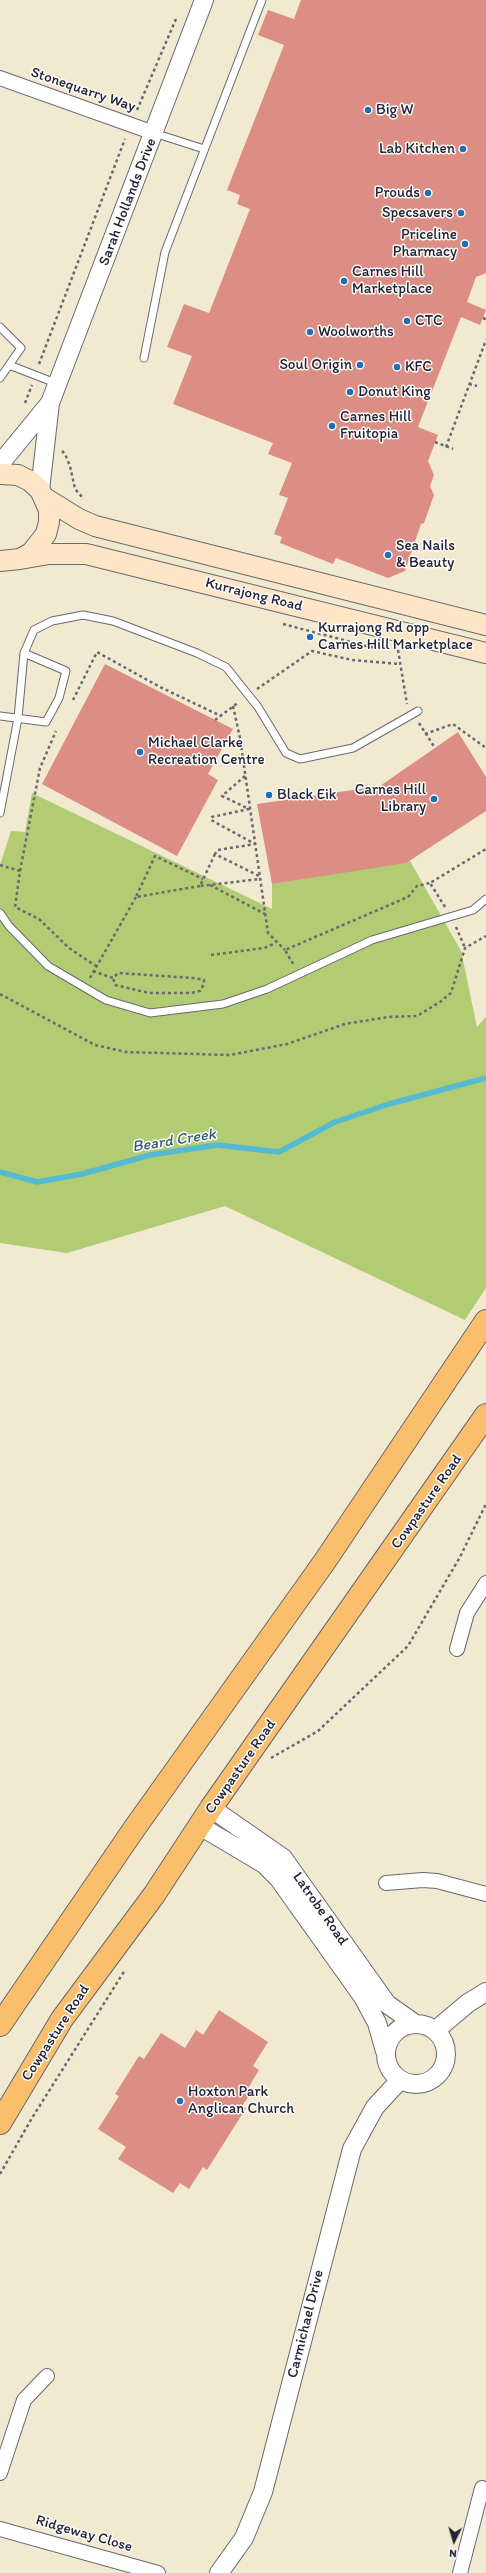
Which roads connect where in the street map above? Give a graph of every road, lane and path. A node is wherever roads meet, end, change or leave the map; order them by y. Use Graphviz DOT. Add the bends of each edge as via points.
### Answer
graph roads {
  1 [pos="204,0"];
  2 [pos="262,0"];
  3 [pos="178,14"];
  4 [pos="0,78"];
  5 [pos="131,125"];
  6 [pos="154,133"];
  7 [pos="204,150"];
  8 [pos="0,327"];
  9 [pos="486,340"];
  10 [pos="144,358"];
  11 [pos="9,364"];
  12 [pos="36,375"];
  13 [pos="0,378"];
  14 [pos="58,384"];
  15 [pos="469,384"];
  16 [pos="477,386"];
  17 [pos="50,403"];
  18 [pos="22,410"];
  19 [pos="435,442"];
  20 [pos="446,447"];
  21 [pos="59,449"];
  22 [pos="453,449"];
  23 [pos="0,464"];
  24 [pos="0,474"];
  25 [pos="42,494"];
  26 [pos="89,501"];
  27 [pos="20,559"];
  28 [pos="0,562"];
  29 [pos="486,625"];
  30 [pos="398,648"];
  31 [pos="486,653"];
  32 [pos="24,654"];
  33 [pos="400,664"];
  34 [pos="403,687"];
  35 [pos="248,695"];
  36 [pos="72,701"];
  37 [pos="233,706"];
  38 [pos="418,710"];
  39 [pos="0,716"];
  40 [pos="222,716"];
  41 [pos="18,718"];
  42 [pos="215,720"];
  43 [pos="57,729"];
  44 [pos="425,734"];
  45 [pos="486,748"];
  46 [pos="245,776"];
  47 [pos="250,809"];
  48 [pos="0,813"];
  49 [pos="255,844"];
  50 [pos="486,849"];
  51 [pos="215,854"];
  52 [pos="0,865"];
  53 [pos="20,871"];
  54 [pos="260,878"];
  55 [pos="204,879"];
  56 [pos="430,883"];
  57 [pos="210,885"];
  58 [pos="200,886"];
  59 [pos="136,897"];
  60 [pos="486,899"];
  61 [pos="0,913"];
  62 [pos="266,915"];
  63 [pos="451,917"];
  64 [pos="486,936"];
  65 [pos="276,943"];
  66 [pos="466,948"];
  67 [pos="285,950"];
  68 [pos="211,955"];
  69 [pos="294,965"];
  70 [pos="96,966"];
  71 [pos="290,968"];
  72 [pos="93,971"];
  73 [pos="299,973"];
  74 [pos="113,978"];
  75 [pos="84,988"];
  76 [pos="0,994"];
  77 [pos="486,1321"];
  78 [pos="486,1415"];
  79 [pos="486,1583"];
  80 [pos="457,1649"];
  81 [pos="206,1817"];
  82 [pos="386,1883"];
  83 [pos="486,1894"];
  84 [pos="486,1992"];
  85 [pos="414,2023"];
  86 [pos="0,2025"];
  87 [pos="436,2030"];
  88 [pos="385,2051"];
  89 [pos="400,2080"];
  90 [pos="0,2123"];
  91 [pos="47,2376"];
  92 [pos="0,2473"];
  93 [pos="482,2488"];
  94 [pos="0,2528"];
  95 [pos="158,2573"];
  96 [pos="219,2573"];
  97 [pos="460,2573"];
  1 -- 6 [label="street, Sarah Hollands Drive"];
  2 -- 7 [label="lane"];
  3 -- 5 [label="path"];
  4 -- 5 [label="street, Stonequarry Way"];
  5 -- 6 [label="street, Stonequarry Way"];
  5 -- 12 [label="path"];
  6 -- 7 [label="lane"];
  6 -- 14 [label="street, Sarah Hollands Drive"];
  7 -- 10 [label="lane" via="165,252"];
  8 -- 11 [label="lane" via="21,348"];
  9 -- 15 [label="path"];
  11 -- 12 [label="lane"];
  11 -- 13 [label="lane"];
  12 -- 14 [label="lane"];
  12 -- 18 [label="path"];
  14 -- 17 [label="street, Sarah Hollands Drive"];
  15 -- 16 [label="path"];
  15 -- 20 [label="path"];
  17 -- 23 [label="street, Sarah Hollands Drive"];
  17 -- 25 [label="street, Sarah Hollands Drive"];
  19 -- 20 [label="path"];
  20 -- 22 [label="path"];
  21 -- 26 [label="path" via="65,454 75,489"];
  24 -- 25 [label="main road, Kurrajong Road" via="18,475 30,480"];
  25 -- 27 [label="main road" via="49,522 46,534 31,553"];
  25 -- 29 [label="main road, Kurrajong Road" via="79,519 95,526"];
  27 -- 28 [label="main road, Kurrajong Road"];
  27 -- 31 [label="main road, Kurrajong Road" via="49,554 86,554"];
  30 -- 33 [label="path"];
  32 -- 35 [label="lane" via="34,630 52,621 84,615 113,621 197,652 226,667"];
  32 -- 41 [label="lane"];
  32 -- 41 [label="lane" via="66,671 59,698 46,722"];
  33 -- 34 [label="path"];
  33 -- 35 [label="path" via="352,660 312,651"];
  35 -- 37 [label="path"];
  35 -- 38 [label="lane" via="286,753 300,759 353,748"];
  36 -- 40 [label="path" via="97,652"];
  37 -- 40 [label="path"];
  37 -- 46 [label="path"];
  39 -- 41 [label="lane"];
  40 -- 42 [label="path"];
  41 -- 48 [label="lane"];
  43 -- 53 [label="path" via="40,768"];
  44 -- 45 [label="path" via="453,724"];
  46 -- 47 [label="path"];
  46 -- 47 [label="path" via="222,796"];
  47 -- 49 [label="path"];
  47 -- 49 [label="path" via="212,817 211,820"];
  49 -- 51 [label="path" via="218,850"];
  49 -- 54 [label="path"];
  50 -- 56 [label="path"];
  51 -- 54 [label="path"];
  51 -- 55 [label="path"];
  52 -- 53 [label="path"];
  53 -- 70 [label="path" via="15,907 39,919 69,948"];
  54 -- 57 [label="path"];
  54 -- 62 [label="path"];
  55 -- 58 [label="path"];
  55 -- 59 [label="path" via="155,856"];
  56 -- 63 [label="path"];
  56 -- 67 [label="path" via="417,886 408,897"];
  57 -- 58 [label="path"];
  57 -- 62 [label="path"];
  58 -- 59 [label="path"];
  59 -- 70 [label="path"];
  60 -- 63 [label="lane" via="474,910"];
  61 -- 75 [label="lane" via="9,926 48,966"];
  62 -- 65 [label="path" via="268,933"];
  63 -- 66 [label="path"];
  63 -- 73 [label="lane" via="372,940"];
  64 -- 66 [label="path"];
  65 -- 67 [label="path"];
  65 -- 68 [label="path" via="264,948"];
  66 -- 76 [label="path" via="451,992 417,1016 388,1017 345,1024 288,1044 230,1055 126,1052 95,1045"];
  67 -- 69 [label="path"];
  69 -- 71 [label="path"];
  69 -- 73 [label="path"];
  70 -- 72 [label="path"];
  72 -- 74 [label="path"];
  72 -- 75 [label="path"];
  73 -- 75 [label="lane" via="267,989 223,1004 150,1013 106,1000"];
  74 -- 74 [label="path" via="118,973 193,978 204,980 204,984 200,991 192,993 149,993 115,985"];
  77 -- 86 [label="main road" via="325,1561 134,1829"];
  78 -- 81 [label="main road, Cowpasture Road"];
  79 -- 80 [label="street" via="467,1613"];
  81 -- 85 [label="street, Latrobe Road" via="283,1858 387,2004"];
  81 -- 88 [label="street, Latrobe Road" via="264,1864 279,1880 377,2022"];
  81 -- 90 [label="main road, Cowpasture Road" via="154,1895 62,2019"];
  82 -- 83 [label="street" via="430,1880"];
  84 -- 87 [label="street" via="468,2003"];
  85 -- 87 [label="street"];
  85 -- 88 [label="street" via="398,2029 392,2035"];
  87 -- 89 [label="street" via="447,2054 441,2071 435,2078 422,2083"];
  88 -- 89 [label="street" via="389,2068"];
  89 -- 96 [label="street, Carmichael Drive" via="375,2107 352,2149 263,2492 244,2538"];
  91 -- 92 [label="street" via="24,2400"];
  93 -- 97 [label="street"];
  94 -- 95 [label="street, Ridgeway Close"];
}
